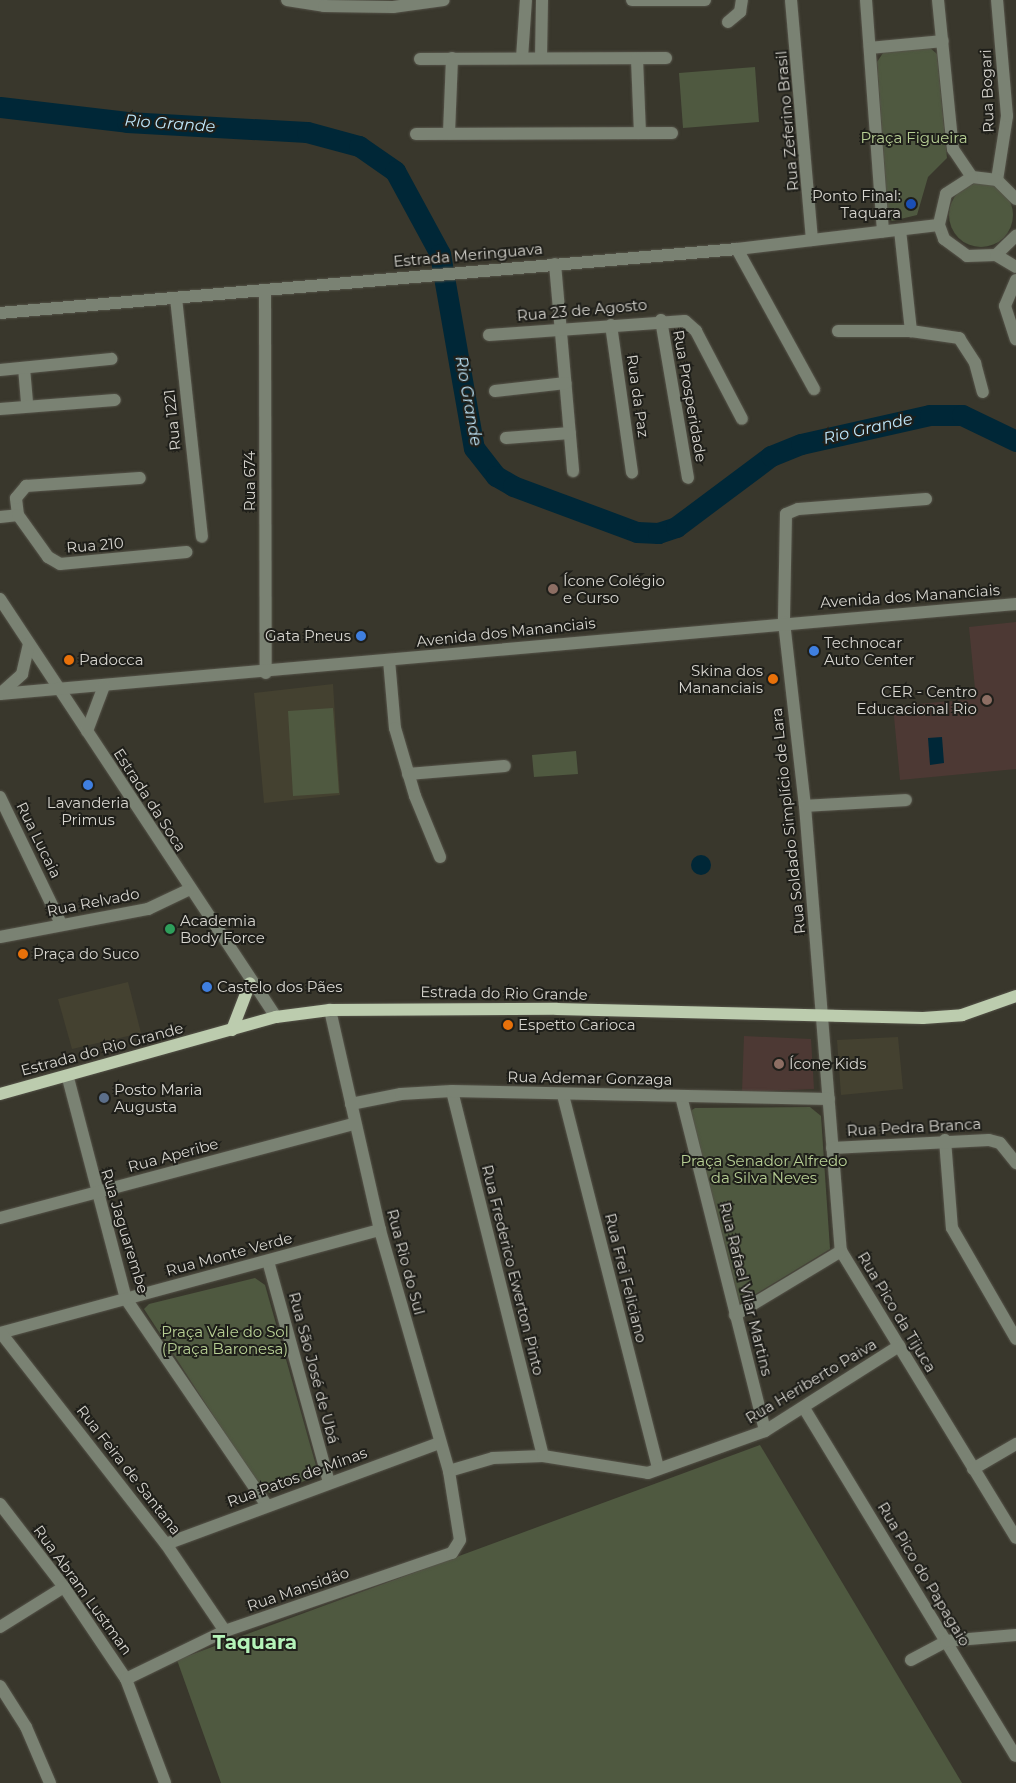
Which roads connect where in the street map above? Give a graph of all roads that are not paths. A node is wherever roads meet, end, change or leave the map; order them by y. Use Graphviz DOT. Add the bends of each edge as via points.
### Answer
graph roads {
  1 [pos="287,0"];
  2 [pos="444,0"];
  3 [pos="526,0"];
  4 [pos="542,0"];
  5 [pos="632,0"];
  6 [pos="703,0"];
  7 [pos="742,0"];
  8 [pos="791,0"];
  9 [pos="866,0"];
  10 [pos="938,0"];
  11 [pos="997,0"];
  12 [pos="355,4"];
  13 [pos="728,22"];
  14 [pos="943,41"];
  15 [pos="870,48"];
  16 [pos="452,58"];
  17 [pos="522,58"];
  18 [pos="541,58"];
  19 [pos="666,58"];
  20 [pos="420,59"];
  21 [pos="637,59"];
  22 [pos="449,133"];
  23 [pos="640,133"];
  24 [pos="672,133"];
  25 [pos="416,134"];
  26 [pos="972,177"];
  27 [pos="997,180"];
  28 [pos="1016,199"];
  29 [pos="939,225"];
  30 [pos="900,230"];
  31 [pos="883,231"];
  32 [pos="812,240"];
  33 [pos="1013,240"];
  34 [pos="737,249"];
  35 [pos="996,255"];
  36 [pos="1016,263"];
  37 [pos="555,264"];
  38 [pos="1016,267"];
  39 [pos="1016,280"];
  40 [pos="265,290"];
  41 [pos="176,298"];
  42 [pos="0,313"];
  43 [pos="661,320"];
  44 [pos="611,325"];
  45 [pos="561,328"];
  46 [pos="838,331"];
  47 [pos="911,331"];
  48 [pos="489,335"];
  49 [pos="1016,339"];
  50 [pos="111,359"];
  51 [pos="24,368"];
  52 [pos="0,370"];
  53 [pos="566,382"];
  54 [pos="814,390"];
  55 [pos="495,391"];
  56 [pos="983,392"];
  57 [pos="115,400"];
  58 [pos="27,406"];
  59 [pos="0,409"];
  60 [pos="742,419"];
  61 [pos="570,433"];
  62 [pos="506,438"];
  63 [pos="573,471"];
  64 [pos="632,473"];
  65 [pos="140,478"];
  66 [pos="688,478"];
  67 [pos="926,499"];
  68 [pos="18,514"];
  69 [pos="0,517"];
  70 [pos="202,538"];
  71 [pos="186,552"];
  72 [pos="0,599"];
  73 [pos="1016,604"];
  74 [pos="784,622"];
  75 [pos="29,644"];
  76 [pos="389,660"];
  77 [pos="266,673"];
  78 [pos="104,686"];
  79 [pos="58,689"];
  80 [pos="0,694"];
  81 [pos="86,731"];
  82 [pos="505,766"];
  83 [pos="408,774"];
  84 [pos="0,798"];
  85 [pos="906,800"];
  86 [pos="805,806"];
  87 [pos="440,857"];
  88 [pos="188,890"];
  89 [pos="61,924"];
  90 [pos="0,937"];
  91 [pos="250,983"];
  92 [pos="1016,996"];
  93 [pos="330,1010"];
  94 [pos="276,1017"];
  95 [pos="823,1018"];
  96 [pos="232,1030"];
  97 [pos="68,1078"];
  98 [pos="452,1091"];
  99 [pos="0,1094"];
  100 [pos="563,1095"];
  101 [pos="681,1096"];
  102 [pos="829,1099"];
  103 [pos="351,1104"];
  104 [pos="354,1124"];
  105 [pos="945,1140"];
  106 [pos="832,1148"];
  107 [pos="1016,1163"];
  108 [pos="95,1192"];
  109 [pos="0,1218"];
  110 [pos="380,1230"];
  111 [pos="841,1252"];
  112 [pos="268,1261"];
  113 [pos="126,1299"];
  114 [pos="736,1315"];
  115 [pos="1,1333"];
  116 [pos="1016,1339"];
  117 [pos="899,1346"];
  118 [pos="804,1408"];
  119 [pos="765,1431"];
  120 [pos="439,1443"];
  121 [pos="1016,1444"];
  122 [pos="543,1456"];
  123 [pos="658,1469"];
  124 [pos="973,1469"];
  125 [pos="449,1471"];
  126 [pos="329,1483"];
  127 [pos="0,1504"];
  128 [pos="266,1504"];
  129 [pos="460,1520"];
  130 [pos="1014,1531"];
  131 [pos="166,1544"];
  132 [pos="64,1587"];
  133 [pos="0,1627"];
  134 [pos="225,1631"];
  135 [pos="1016,1635"];
  136 [pos="946,1641"];
  137 [pos="911,1660"];
  138 [pos="126,1679"];
  139 [pos="0,1686"];
  140 [pos="1012,1743"];
  141 [pos="1016,1756"];
  142 [pos="50,1783"];
  143 [pos="165,1783"];
  1 -- 12 [label="street"];
  2 -- 12 [label="street"];
  3 -- 17 [label="street"];
  4 -- 18 [label="street"];
  5 -- 6 [label="street"];
  7 -- 13 [label="street" via="740,12"];
  8 -- 32 [label="street, Rua Zeferino Brasil"];
  9 -- 15 [label="street"];
  10 -- 14 [label="street"];
  11 -- 27 [label="street, Rua Bogari" via="1008,116"];
  14 -- 15 [label="street"];
  14 -- 26 [label="street" via="953,150"];
  15 -- 31 [label="street"];
  16 -- 17 [label="street"];
  16 -- 20 [label="street"];
  16 -- 22 [label="street"];
  17 -- 18 [label="street"];
  18 -- 21 [label="street"];
  19 -- 21 [label="street"];
  21 -- 23 [label="street"];
  22 -- 23 [label="street"];
  22 -- 25 [label="street"];
  23 -- 24 [label="street"];
  26 -- 27 [label="street"];
  26 -- 29 [label="street" via="946,194"];
  27 -- 28 [label="street"];
  29 -- 30 [label="street, Estrada Meringuava"];
  29 -- 35 [label="street" via="944,238 967,256"];
  30 -- 31 [label="street, Estrada Meringuava"];
  30 -- 47 [label="street"];
  31 -- 32 [label="street, Estrada Meringuava"];
  32 -- 34 [label="street, Estrada Meringuava"];
  33 -- 35 [label="street"];
  33 -- 36 [label="street"];
  34 -- 37 [label="street, Estrada Meringuava"];
  34 -- 54 [label="street"];
  35 -- 38 [label="street"];
  37 -- 40 [label="street, Estrada Meringuava"];
  37 -- 45 [label="street"];
  39 -- 49 [label="street" via="1005,306"];
  40 -- 41 [label="street, Estrada Meringuava"];
  40 -- 77 [label="street, Rua 674"];
  41 -- 42 [label="street, Estrada Meringuava"];
  41 -- 70 [label="street, Rua 1221"];
  43 -- 44 [label="street, Rua 23 de Agosto"];
  43 -- 60 [label="street, Rua 23 de Agosto" via="678,320 696,331"];
  43 -- 66 [label="street, Rua Prosperidade"];
  44 -- 45 [label="street, Rua 23 de Agosto"];
  44 -- 64 [label="street, Rua da Paz"];
  45 -- 48 [label="street, Rua 23 de Agosto"];
  45 -- 53 [label="street"];
  46 -- 47 [label="street"];
  47 -- 56 [label="street" via="959,338 975,363"];
  50 -- 51 [label="street"];
  51 -- 52 [label="street"];
  51 -- 58 [label="street"];
  53 -- 55 [label="street"];
  53 -- 61 [label="street"];
  57 -- 58 [label="street"];
  58 -- 59 [label="street"];
  61 -- 62 [label="street"];
  61 -- 63 [label="street"];
  65 -- 68 [label="street" via="26,486 16,498"];
  67 -- 74 [label="street, Rua Soldado Simplício de Lara" via="798,509 786,514"];
  68 -- 69 [label="street"];
  68 -- 71 [label="street, Rua 210" via="48,558 60,564"];
  72 -- 75 [label="street, Estrada da Soca"];
  73 -- 74 [label="street, Avenida dos Mananciais"];
  74 -- 76 [label="street, Avenida dos Mananciais"];
  74 -- 86 [label="street, Rua Soldado Simplício de Lara"];
  75 -- 79 [label="street, Estrada da Soca"];
  75 -- 80 [label="street" via="22,674"];
  76 -- 77 [label="street, Avenida dos Mananciais"];
  76 -- 83 [label="street" via="395,728"];
  77 -- 78 [label="street, Avenida dos Mananciais"];
  78 -- 79 [label="street, Avenida dos Mananciais"];
  78 -- 81 [label="street"];
  79 -- 80 [label="street, Avenida dos Mananciais"];
  79 -- 81 [label="street, Estrada da Soca"];
  81 -- 88 [label="street, Estrada da Soca"];
  82 -- 83 [label="street"];
  83 -- 87 [label="street"];
  84 -- 89 [label="street, Rua Lucaia"];
  85 -- 86 [label="street"];
  86 -- 95 [label="street, Rua Soldado Simplício de Lara"];
  88 -- 89 [label="street, Rua Relvado" via="148,909"];
  88 -- 91 [label="street, Estrada da Soca"];
  89 -- 90 [label="street, Rua Relvado"];
  91 -- 94 [label="street, Estrada da Soca"];
  91 -- 96 [label="main road"];
  92 -- 95 [label="main road, Estrada do Rio Grande" via="962,1015"];
  93 -- 94 [label="main road, Estrada do Rio Grande"];
  93 -- 95 [label="main road, Estrada do Rio Grande" via="557,1008"];
  93 -- 103 [label="street, Rua Rio do Sul"];
  94 -- 96 [label="main road, Estrada do Rio Grande"];
  95 -- 102 [label="street, Rua Pico da Tijuca"];
  96 -- 97 [label="main road, Estrada do Rio Grande"];
  97 -- 99 [label="main road, Estrada do Rio Grande"];
  97 -- 108 [label="street, Rua Jaguarembe"];
  98 -- 100 [label="street, Rua Ademar Gonzaga"];
  98 -- 103 [label="street, Rua Ademar Gonzaga" via="401,1094"];
  98 -- 122 [label="street, Rua Frederico Ewerton Pinto"];
  100 -- 101 [label="street, Rua Ademar Gonzaga"];
  100 -- 123 [label="street, Rua Frei Feliciano"];
  101 -- 102 [label="street, Rua Ademar Gonzaga"];
  101 -- 114 [label="street, Rua Rafael Vilar Martins"];
  102 -- 106 [label="street, Rua Pico da Tijuca"];
  103 -- 104 [label="street, Rua Rio do Sul"];
  104 -- 108 [label="street, Rua Aperibe"];
  104 -- 110 [label="street, Rua Rio do Sul"];
  105 -- 106 [label="street, Rua Pedra Branca"];
  105 -- 107 [label="street, Rua Pedra Branca" via="1000,1143"];
  105 -- 116 [label="street" via="952,1228"];
  106 -- 111 [label="street, Rua Pico da Tijuca"];
  108 -- 109 [label="street, Rua Aperibe"];
  108 -- 113 [label="street, Rua Jaguarembe"];
  110 -- 112 [label="street, Rua Monte Verde"];
  110 -- 120 [label="street, Rua Rio do Sul"];
  111 -- 114 [label="street"];
  111 -- 117 [label="street, Rua Pico da Tijuca"];
  112 -- 113 [label="street, Rua Monte Verde"];
  112 -- 126 [label="street, Rua São José de Ubá"];
  113 -- 115 [label="street, Rua Monte Verde"];
  113 -- 128 [label="street, Rua Jaguarembe"];
  114 -- 119 [label="street, Rua Rafael Vilar Martins"];
  115 -- 131 [label="street, Rua Feira de Santana"];
  117 -- 118 [label="street, Rua Heriberto Paiva"];
  117 -- 124 [label="street, Rua Pico da Tijuca"];
  118 -- 119 [label="street, Rua Heriberto Paiva"];
  118 -- 136 [label="street, Rua Pico do Papagaio"];
  119 -- 123 [label="street, Rua Heriberto Paiva"];
  120 -- 125 [label="street, Rua Rio do Sul"];
  120 -- 126 [label="street, Rua Patos de Minas"];
  121 -- 124 [label="street"];
  122 -- 123 [label="street, Rua Heriberto Paiva" via="634,1474"];
  122 -- 125 [label="street, Rua Heriberto Paiva" via="493,1458"];
  124 -- 130 [label="street, Rua Pico da Tijuca"];
  125 -- 129 [label="street, Rua Rio do Sul"];
  126 -- 128 [label="street, Rua Patos de Minas"];
  127 -- 132 [label="street, Rua Abram Lustman"];
  128 -- 131 [label="street, Rua Patos de Minas"];
  129 -- 134 [label="street, Rua Mansidão" via="460,1540 452,1553"];
  131 -- 134 [label="street, Rua Feira de Santana"];
  132 -- 133 [label="street"];
  132 -- 138 [label="street, Rua Abram Lustman"];
  134 -- 138 [label="street, Rua Mansidão"];
  135 -- 136 [label="street"];
  136 -- 137 [label="street"];
  136 -- 140 [label="street, Rua Pico do Papagaio"];
  138 -- 143 [label="street, Rua Abram Lustman"];
  139 -- 142 [label="street" via="26,1727"];
  140 -- 141 [label="street, Rua Pico do Papagaio"];
}
